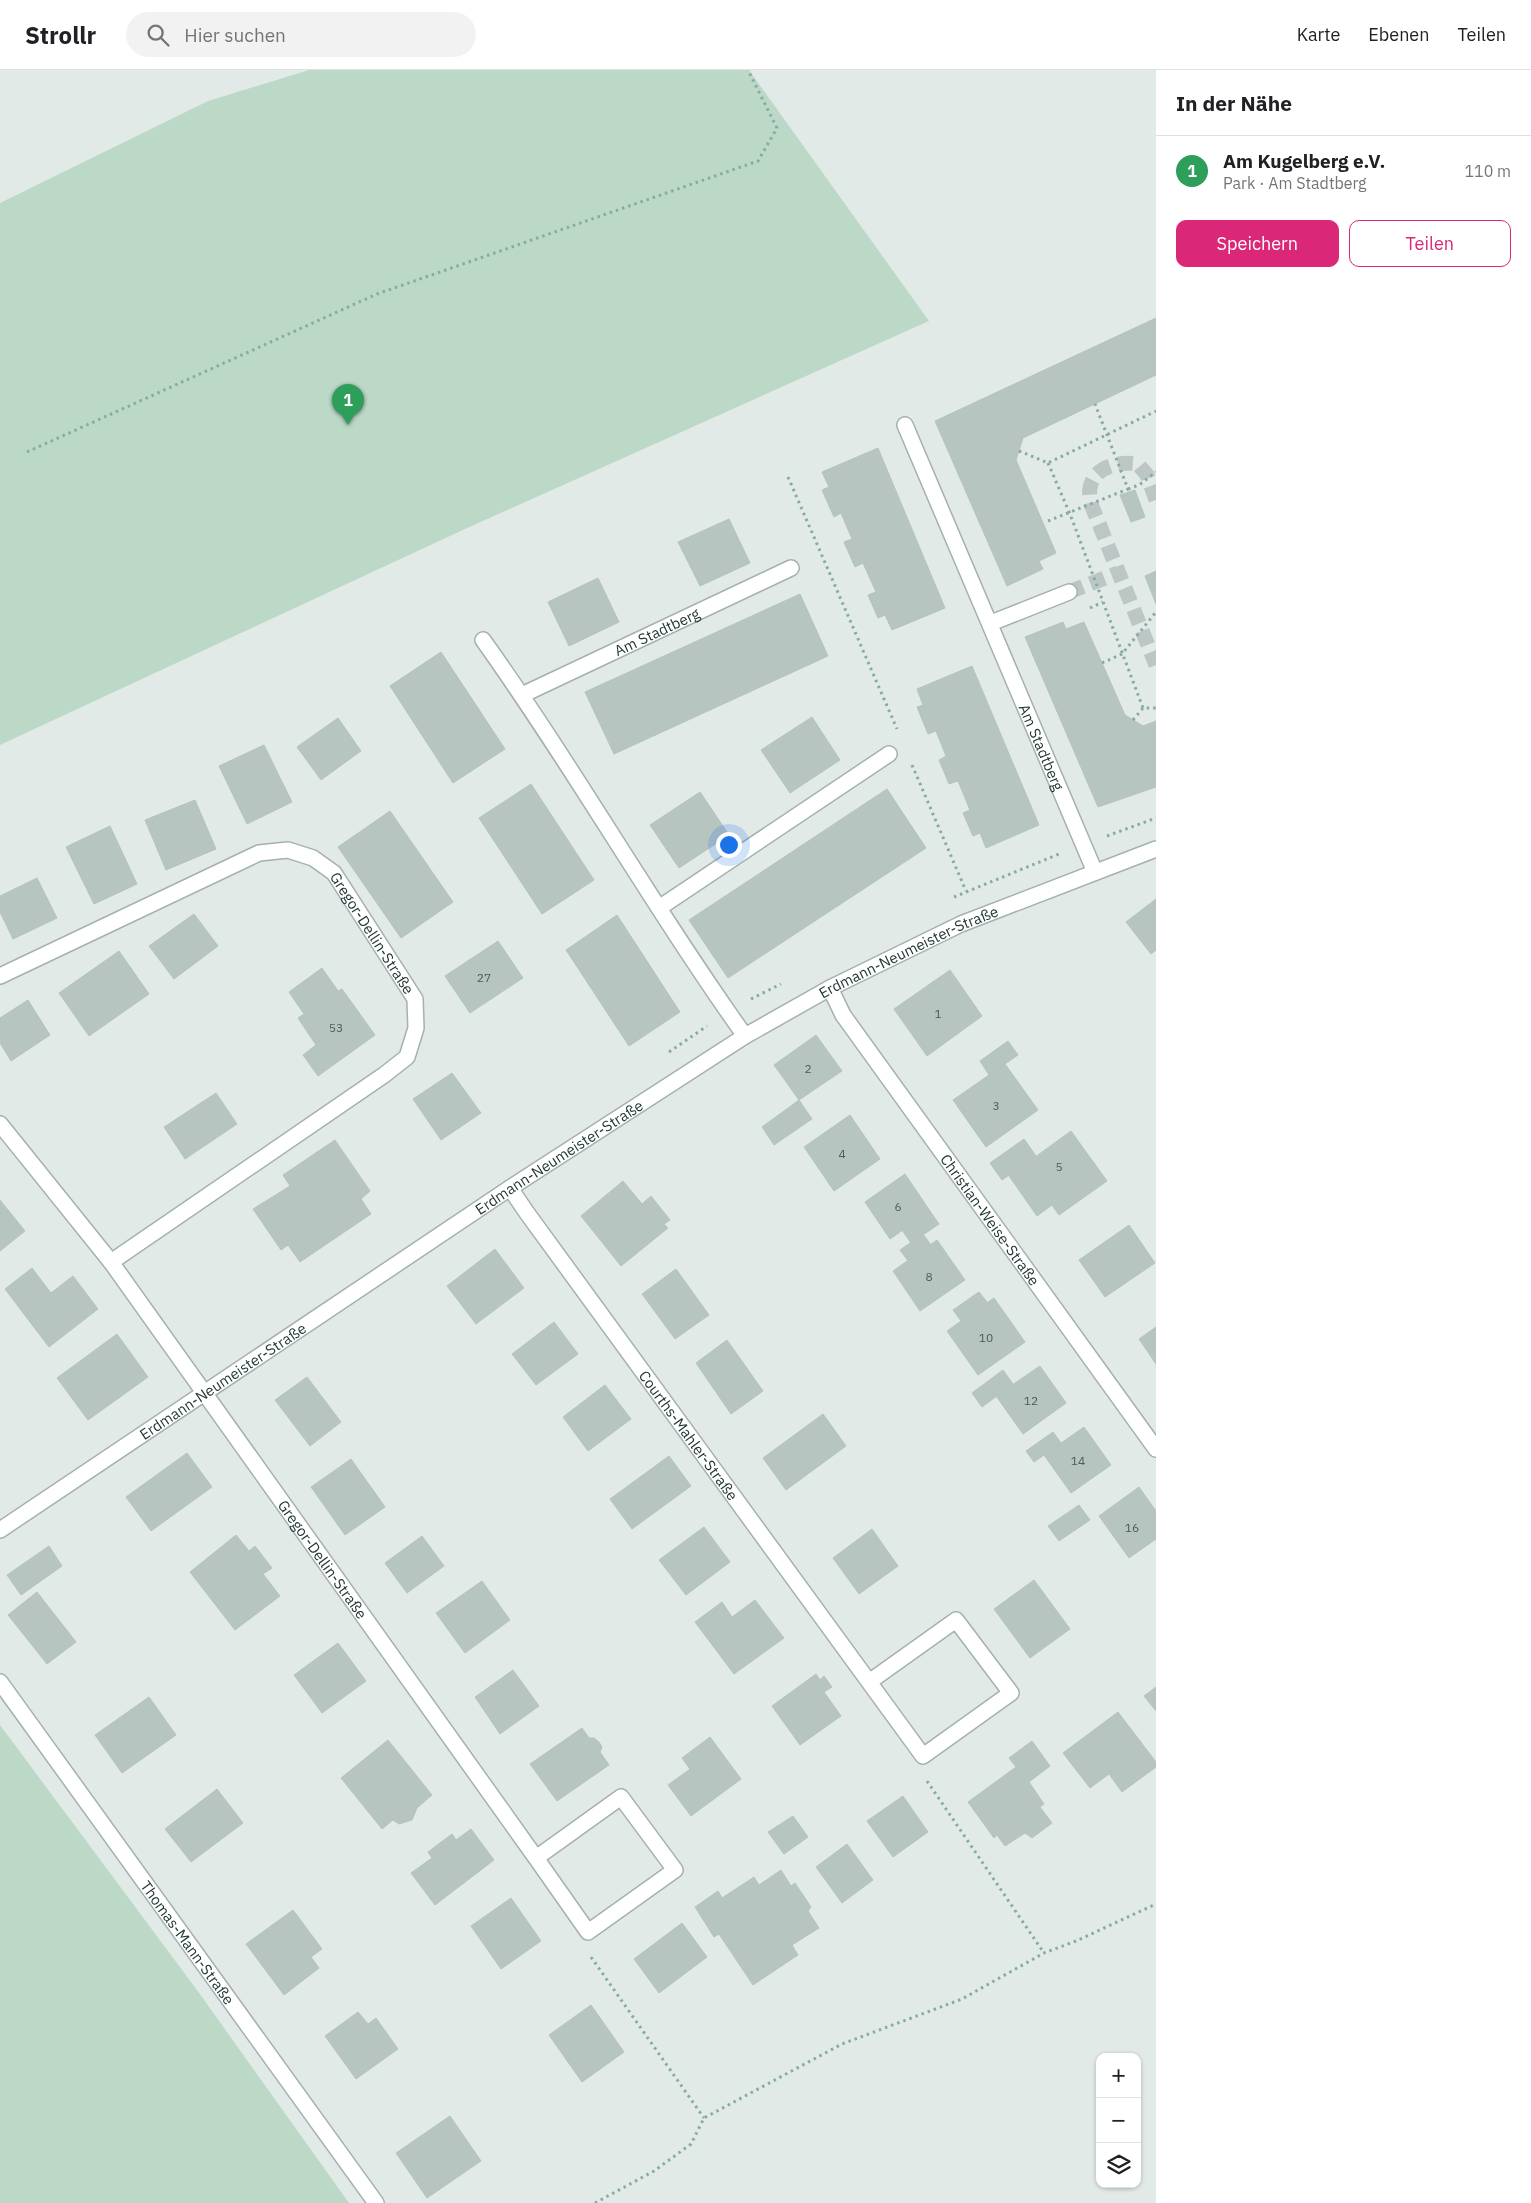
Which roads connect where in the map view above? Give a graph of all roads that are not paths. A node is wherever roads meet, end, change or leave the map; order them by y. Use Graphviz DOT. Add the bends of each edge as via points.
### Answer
graph roads {
  1 [pos="905,425"];
  2 [pos="791,568"];
  3 [pos="1069,592"];
  4 [pos="990,622"];
  5 [pos="483,640"];
  6 [pos="522,695"];
  7 [pos="889,754"];
  8 [pos="1156,849"];
  9 [pos="1095,872"];
  10 [pos="659,908"];
  11 [pos="0,976"];
  12 [pos="830,988"];
  13 [pos="745,1036"];
  14 [pos="0,1124"];
  15 [pos="510,1188"];
  16 [pos="111,1262"];
  17 [pos="204,1394"];
  18 [pos="1156,1449"];
  19 [pos="0,1530"];
  20 [pos="0,1682"];
  21 [pos="869,1682"];
  22 [pos="536,1858"];
  23 [pos="376,2203"];
  1 -- 4 [label="street, Am Stadtberg"];
  2 -- 6 [label="street, Am Stadtberg"];
  3 -- 4 [label="street"];
  4 -- 9 [label="street, Am Stadtberg"];
  5 -- 6 [label="street"];
  6 -- 10 [label="street"];
  7 -- 10 [label="street"];
  8 -- 9 [label="street, Erdmann-Neumeister-Straße"];
  9 -- 12 [label="street, Erdmann-Neumeister-Straße" via="961,924"];
  10 -- 13 [label="street"];
  11 -- 16 [label="street, Gregor-Dellin-Straße" via="259,853 288,850 313,858 334,873 414,998 416,1028 407,1057"];
  12 -- 13 [label="street, Erdmann-Neumeister-Straße"];
  12 -- 18 [label="street, Christian-Weise-Straße" via="843,1015"];
  13 -- 15 [label="street, Erdmann-Neumeister-Straße"];
  14 -- 16 [label="street, Gregor-Dellin-Straße"];
  15 -- 17 [label="street, Erdmann-Neumeister-Straße"];
  15 -- 21 [label="street, Courths-Mahler-Straße"];
  16 -- 17 [label="street, Gregor-Dellin-Straße"];
  17 -- 19 [label="street, Erdmann-Neumeister-Straße"];
  17 -- 22 [label="street, Gregor-Dellin-Straße"];
  20 -- 23 [label="street, Thomas-Mann-Straße"];
  21 -- 21 [label="street, Courths-Mahler-Straße" via="956,1620 1011,1693 923,1756"];
  22 -- 22 [label="street, Gregor-Dellin-Straße" via="621,1797 675,1870 588,1932"];
}
